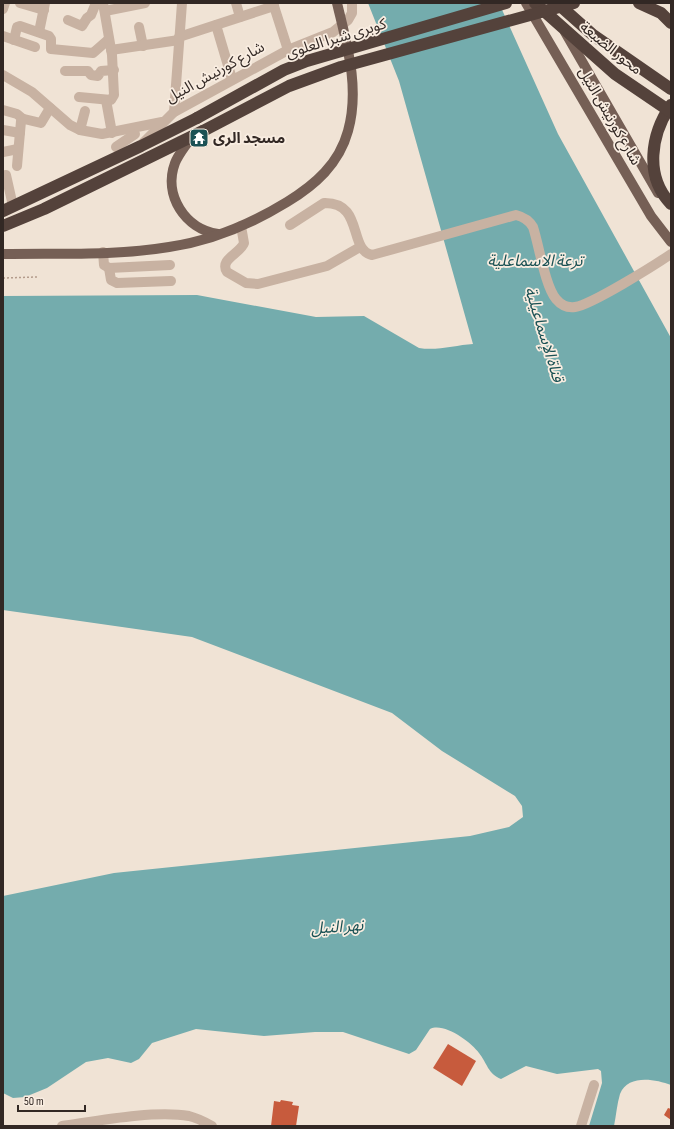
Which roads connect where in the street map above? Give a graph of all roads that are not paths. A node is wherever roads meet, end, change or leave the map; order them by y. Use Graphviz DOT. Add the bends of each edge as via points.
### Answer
graph roads {
  1 [pos="5,3"];
  2 [pos="22,3"];
  3 [pos="96,3"];
  4 [pos="182,3"];
  5 [pos="236,3"];
  6 [pos="332,3"];
  7 [pos="337,3"];
  8 [pos="352,3"];
  9 [pos="506,3"];
  10 [pos="526,3"];
  11 [pos="535,3"];
  12 [pos="548,3"];
  13 [pos="557,3"];
  14 [pos="574,3"];
  15 [pos="639,3"];
  16 [pos="139,4"];
  17 [pos="273,4"];
  18 [pos="44,6"];
  19 [pos="104,7"];
  20 [pos="3,9"];
  21 [pos="240,17"];
  22 [pos="68,20"];
  23 [pos="341,21"];
  24 [pos="671,23"];
  25 [pos="216,25"];
  26 [pos="139,27"];
  27 [pos="39,32"];
  28 [pos="3,36"];
  29 [pos="179,38"];
  30 [pos="14,40"];
  31 [pos="110,40"];
  32 [pos="51,42"];
  33 [pos="70,46"];
  34 [pos="143,46"];
  35 [pos="35,47"];
  36 [pos="112,50"];
  37 [pos="288,50"];
  38 [pos="65,71"];
  39 [pos="90,73"];
  40 [pos="3,74"];
  41 [pos="114,75"];
  42 [pos="232,79"];
  43 [pos="103,81"];
  44 [pos="86,83"];
  45 [pos="671,89"];
  46 [pos="79,97"];
  47 [pos="106,100"];
  48 [pos="671,105"];
  49 [pos="50,108"];
  50 [pos="3,110"];
  51 [pos="85,110"];
  52 [pos="174,112"];
  53 [pos="671,112"];
  54 [pos="23,119"];
  55 [pos="162,122"];
  56 [pos="3,130"];
  57 [pos="80,130"];
  58 [pos="20,133"];
  59 [pos="112,133"];
  60 [pos="135,134"];
  61 [pos="191,137"];
  62 [pos="141,146"];
  63 [pos="18,148"];
  64 [pos="122,148"];
  65 [pos="3,152"];
  66 [pos="16,166"];
  67 [pos="6,175"];
  68 [pos="671,204"];
  69 [pos="8,208"];
  70 [pos="671,208"];
  71 [pos="290,225"];
  72 [pos="3,226"];
  73 [pos="241,226"];
  74 [pos="218,234"];
  75 [pos="671,242"];
  76 [pos="360,247"];
  77 [pos="103,252"];
  78 [pos="3,254"];
  79 [pos="671,254"];
  80 [pos="170,265"];
  81 [pos="109,268"];
  82 [pos="171,281"];
  83 [pos="594,1085"];
  84 [pos="124,1122"];
  85 [pos="62,1126"];
  86 [pos="212,1126"];
  87 [pos="581,1126"];
  1 -- 20 [label="street"];
  2 -- 18 [label="street"];
  3 -- 22 [label="street" via="82,26"];
  4 -- 29 [label="street"];
  5 -- 21 [label="street"];
  6 -- 23 [label="main road"];
  7 -- 23 [label="main road"];
  8 -- 23 [label="street" via="350,17"];
  9 -- 62 [label="highway, كوبرى شبرا العلوى, bridge" via="284,70"];
  10 -- 75 [label="main road, شارع كورنيش النيل" via="651,216"];
  11 -- 53 [label="highway, محور الضبعة, bridge" via="609,69"];
  12 -- 70 [label="main road" via="653,186"];
  13 -- 45 [label="highway, محور الضبعة, bridge" via="593,36"];
  14 -- 61 [label="highway, كوبرى شبرا العلوى, bridge" via="311,77"];
  15 -- 24 [label="highway" via="661,13"];
  16 -- 19 [label="street"];
  17 -- 21 [label="street"];
  17 -- 37 [label="street"];
  18 -- 27 [label="street"];
  19 -- 31 [label="street"];
  21 -- 25 [label="street"];
  23 -- 37 [label="street, شارع كورنيش النيل" via="327,36"];
  23 -- 73 [label="main road" via="349,53 353,100 348,131 338,156 312,186 273,211"];
  25 -- 29 [label="street"];
  25 -- 42 [label="street"];
  26 -- 34 [label="street"];
  27 -- 30 [label="street" via="19,26"];
  27 -- 32 [label="street" via="49,36"];
  28 -- 30 [label="street"];
  29 -- 34 [label="street"];
  29 -- 52 [label="street"];
  30 -- 35 [label="street"];
  31 -- 32 [label="street" via="93,53 53,50 50,48"];
  31 -- 36 [label="street"];
  32 -- 33 [label="street"];
  34 -- 36 [label="street"];
  36 -- 41 [label="street"];
  37 -- 42 [label="street, شارع كورنيش النيل"];
  38 -- 39 [label="street"];
  39 -- 41 [label="street" via="99,76 101,71"];
  39 -- 44 [label="street"];
  40 -- 49 [label="street" via="32,92"];
  41 -- 43 [label="street"];
  41 -- 47 [label="street" via="114,95 111,100"];
  42 -- 52 [label="street, شارع كورنيش النيل"];
  46 -- 47 [label="street"];
  47 -- 59 [label="street" via="113,118"];
  48 -- 68 [label="highway" via="662,119 653,146 659,187"];
  49 -- 54 [label="street" via="41,123"];
  49 -- 57 [label="street"];
  50 -- 54 [label="street"];
  51 -- 57 [label="street"];
  52 -- 55 [label="street, شارع كورنيش النيل"];
  54 -- 58 [label="street"];
  55 -- 59 [label="street"];
  55 -- 62 [label="street, شارع كورنيش النيل"];
  56 -- 58 [label="street"];
  57 -- 59 [label="street"];
  58 -- 63 [label="street"];
  60 -- 64 [label="street"];
  61 -- 72 [label="highway" via="44,209"];
  61 -- 74 [label="main road" via="175,164 172,187 175,199 183,215 196,227"];
  62 -- 64 [label="highway, شارع كورنيش النيل"];
  63 -- 65 [label="street"];
  63 -- 66 [label="street"];
  64 -- 69 [label="highway, شارع كورنيش النيل"];
  67 -- 69 [label="street"];
  71 -- 76 [label="street" via="324,203 339,205 351,219"];
  73 -- 74 [label="main road"];
  73 -- 76 [label="street" via="245,240 243,246 228,260 225,267 227,272 249,284 320,268"];
  74 -- 77 [label="main road" via="170,247"];
  76 -- 79 [label="street" via="372,256 516,215 526,218 533,227 548,283 556,300 569,307 576,307 595,299"];
  77 -- 78 [label="main road"];
  77 -- 81 [label="street" via="104,265"];
  80 -- 81 [label="street"];
  81 -- 82 [label="street" via="111,280 117,283"];
  83 -- 87 [label="street"];
  84 -- 85 [label="street"];
  84 -- 86 [label="street" via="181,1115 198,1118"];
}
